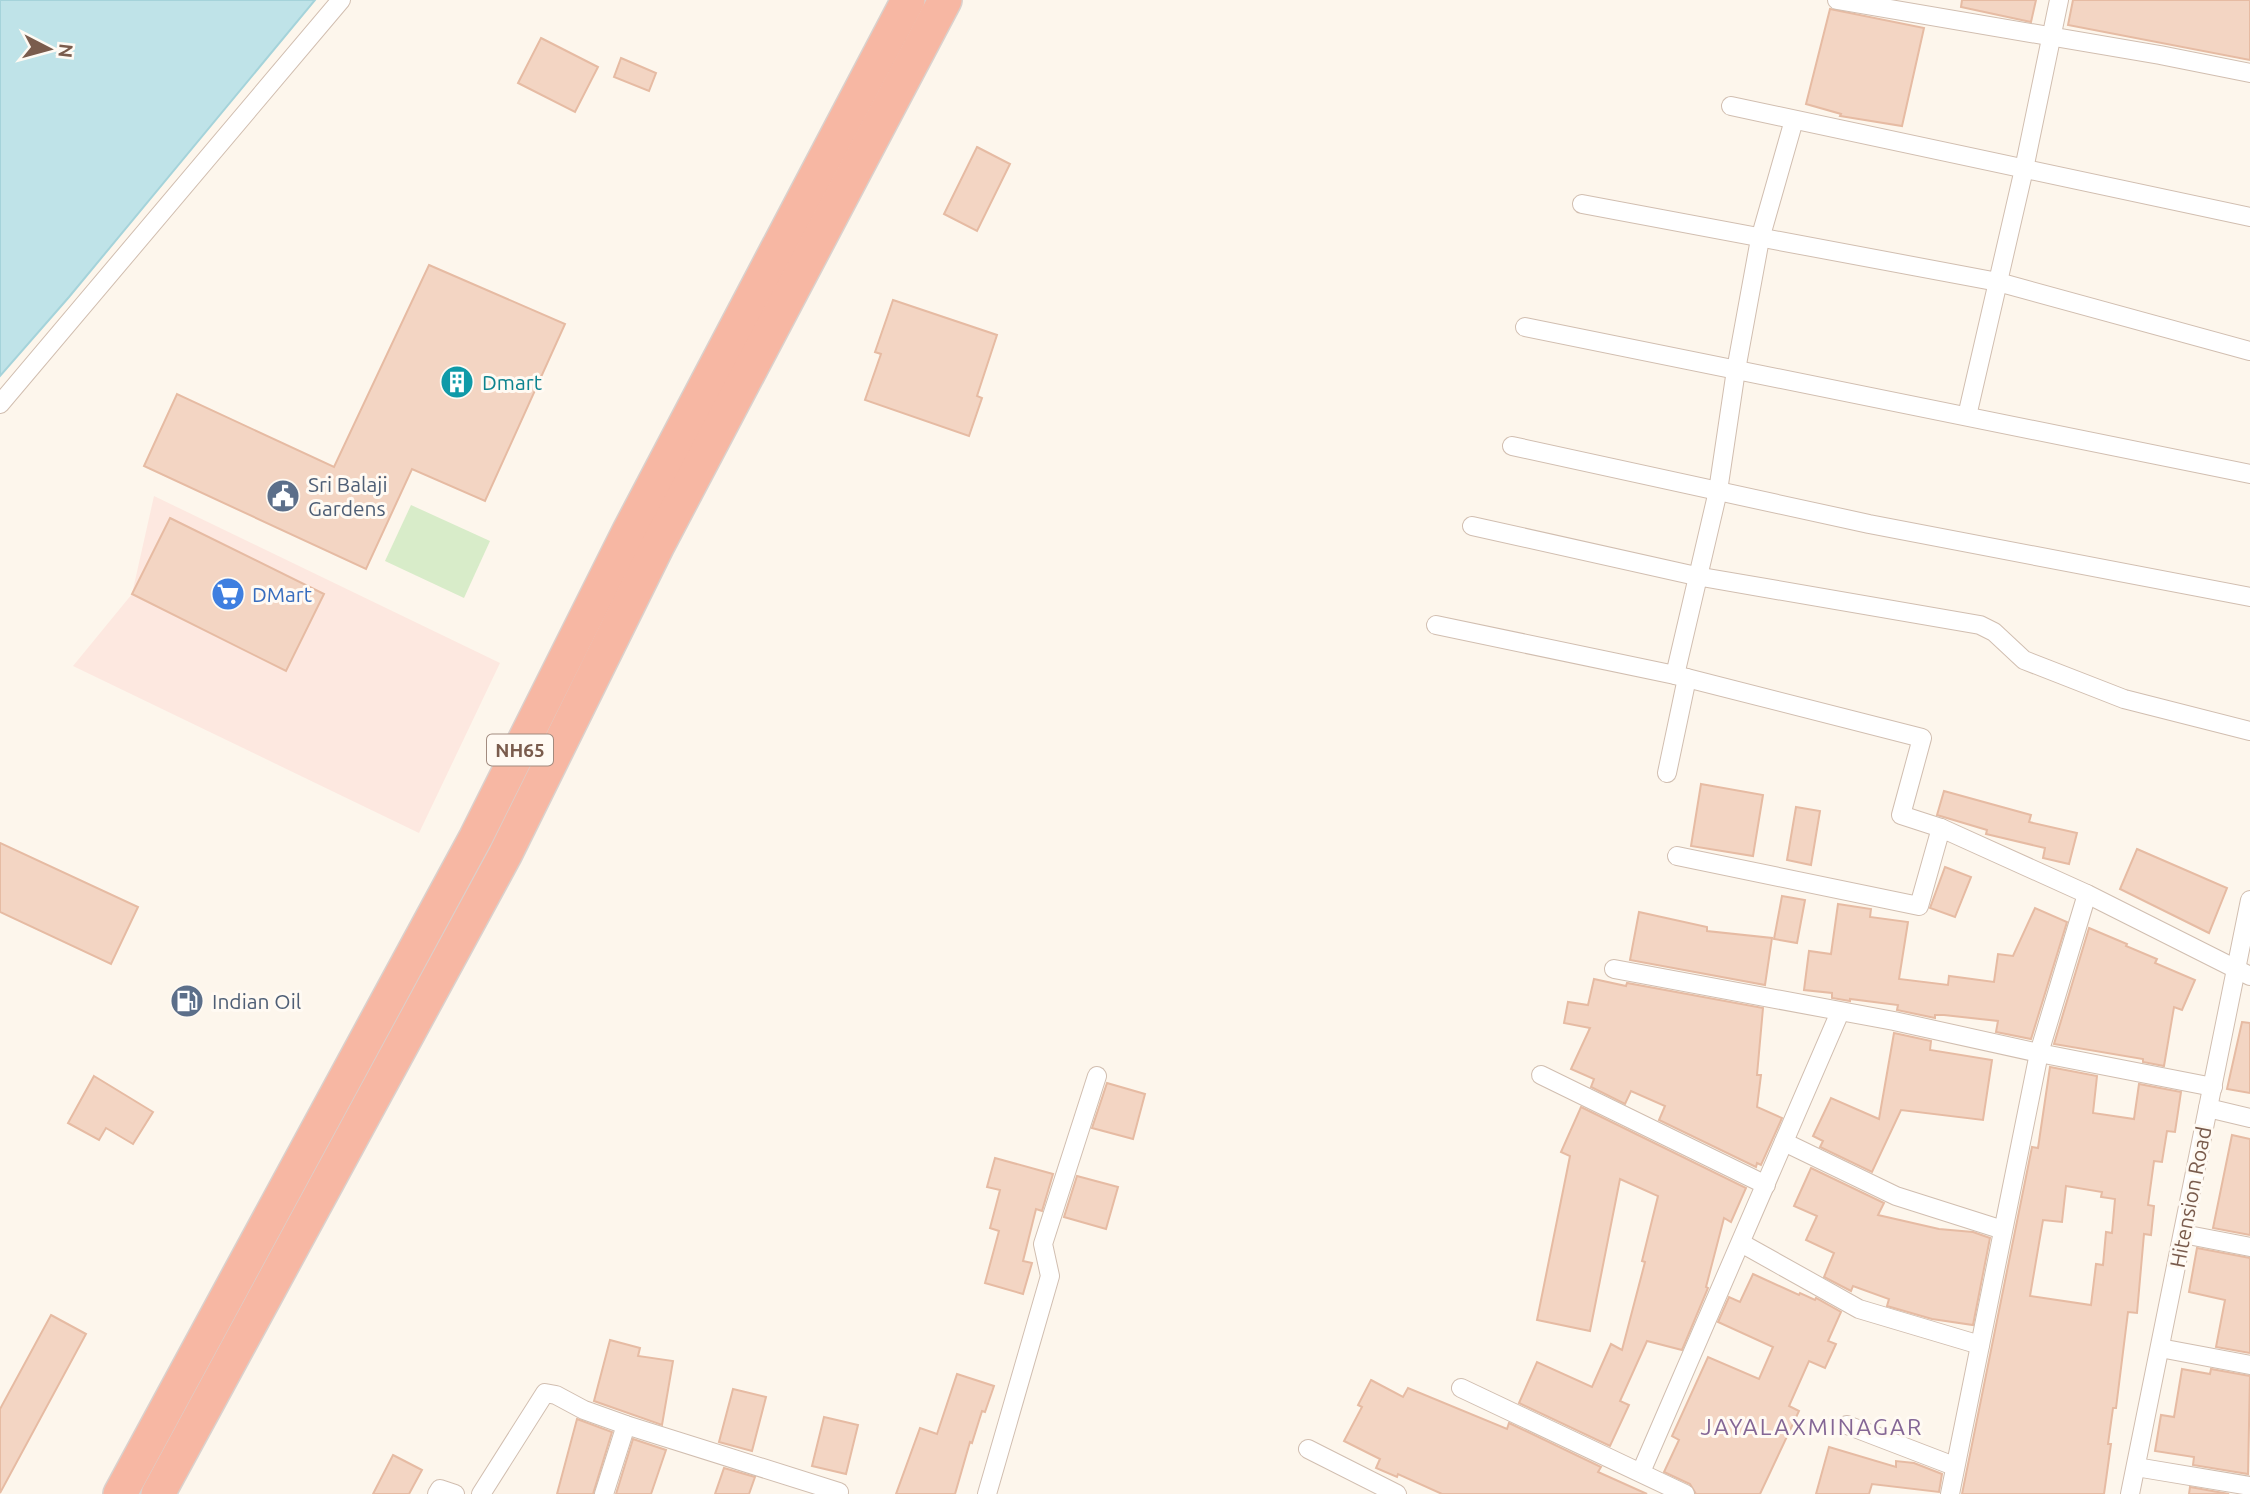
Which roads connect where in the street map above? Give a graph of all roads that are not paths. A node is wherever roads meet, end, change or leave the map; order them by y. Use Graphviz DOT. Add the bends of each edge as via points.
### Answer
graph roads {
  1 [pos="341,0"];
  2 [pos="908,0"];
  3 [pos="945,0"];
  4 [pos="1837,0"];
  5 [pos="2059,0"];
  6 [pos="2052,37"];
  7 [pos="2250,73"];
  8 [pos="1731,106"];
  9 [pos="1794,120"];
  10 [pos="2024,169"];
  11 [pos="1582,204"];
  12 [pos="2250,217"];
  13 [pos="1760,239"];
  14 [pos="1998,282"];
  15 [pos="1525,327"];
  16 [pos="2250,351"];
  17 [pos="1736,370"];
  18 [pos="0,404"];
  19 [pos="1967,416"];
  20 [pos="1512,446"];
  21 [pos="2250,474"];
  22 [pos="1718,491"];
  23 [pos="1472,526"];
  24 [pos="1696,576"];
  25 [pos="2250,597"];
  26 [pos="1436,625"];
  27 [pos="1681,676"];
  28 [pos="2250,731"];
  29 [pos="1667,773"];
  30 [pos="1941,828"];
  31 [pos="1677,856"];
  32 [pos="2087,894"];
  33 [pos="2250,900"];
  34 [pos="1614,969"];
  35 [pos="2243,973"];
  36 [pos="1840,1012"];
  37 [pos="2039,1053"];
  38 [pos="1541,1075"];
  39 [pos="1097,1076"];
  40 [pos="2213,1087"];
  41 [pos="2208,1108"];
  42 [pos="2250,1118"];
  43 [pos="1784,1142"];
  44 [pos="1766,1185"];
  45 [pos="2003,1230"];
  46 [pos="2183,1234"];
  47 [pos="1741,1243"];
  48 [pos="2250,1247"];
  49 [pos="1980,1345"];
  50 [pos="2160,1348"];
  51 [pos="2250,1365"];
  52 [pos="1461,1388"];
  53 [pos="626,1425"];
  54 [pos="1847,1425"];
  55 [pos="1308,1449"];
  56 [pos="1954,1466"];
  57 [pos="2136,1467"];
  58 [pos="1641,1472"];
  59 [pos="2250,1486"];
  60 [pos="120,1494"];
  61 [pos="158,1494"];
  62 [pos="437,1494"];
  63 [pos="455,1494"];
  64 [pos="481,1494"];
  65 [pos="604,1494"];
  66 [pos="838,1494"];
  67 [pos="987,1494"];
  68 [pos="1397,1494"];
  69 [pos="1685,1494"];
  70 [pos="1950,1494"];
  71 [pos="2130,1494"];
  1 -- 18 [label="street"];
  2 -- 60 [label="highway, NH65" via="629,531 476,837"];
  3 -- 61 [label="highway, NH65" via="658,545 505,855"];
  4 -- 6 [label="street"];
  5 -- 6 [label="street"];
  6 -- 7 [label="street"];
  6 -- 10 [label="street"];
  8 -- 9 [label="street"];
  9 -- 10 [label="street"];
  9 -- 13 [label="street"];
  10 -- 12 [label="street"];
  10 -- 14 [label="street"];
  11 -- 13 [label="street"];
  13 -- 14 [label="street"];
  13 -- 17 [label="street"];
  14 -- 16 [label="street"];
  14 -- 19 [label="street"];
  15 -- 17 [label="street"];
  17 -- 19 [label="street"];
  17 -- 22 [label="street"];
  19 -- 21 [label="street"];
  20 -- 22 [label="street"];
  22 -- 24 [label="street"];
  22 -- 25 [label="street"];
  23 -- 24 [label="street"];
  24 -- 27 [label="street"];
  24 -- 28 [label="street" via="1980,625 2024,660 2124,699"];
  26 -- 27 [label="street"];
  27 -- 29 [label="street"];
  27 -- 30 [label="street" via="1922,738 1901,815"];
  30 -- 31 [label="street" via="1920,906"];
  30 -- 32 [label="street"];
  32 -- 35 [label="street"];
  32 -- 37 [label="street"];
  33 -- 35 [label="street, Hitension Road"];
  34 -- 36 [label="street"];
  35 -- 40 [label="street, Hitension Road"];
  36 -- 37 [label="street"];
  36 -- 43 [label="street"];
  37 -- 40 [label="street"];
  37 -- 45 [label="street"];
  38 -- 44 [label="street"];
  39 -- 67 [label="street" via="1044,1244 1050,1276"];
  40 -- 41 [label="street, Hitension Road"];
  41 -- 42 [label="street"];
  41 -- 46 [label="street, Hitension Road"];
  43 -- 44 [label="street"];
  43 -- 45 [label="street" via="1896,1196"];
  44 -- 47 [label="street"];
  45 -- 49 [label="street"];
  46 -- 48 [label="street"];
  46 -- 50 [label="street, Hitension Road"];
  47 -- 49 [label="street" via="1859,1310"];
  47 -- 58 [label="street"];
  49 -- 56 [label="street"];
  50 -- 51 [label="street"];
  50 -- 57 [label="street, Hitension Road"];
  52 -- 58 [label="street"];
  53 -- 64 [label="street" via="545,1394"];
  53 -- 65 [label="street"];
  53 -- 66 [label="street"];
  54 -- 56 [label="street"];
  55 -- 68 [label="street"];
  56 -- 70 [label="street"];
  57 -- 59 [label="street"];
  57 -- 71 [label="street, Hitension Road"];
  58 -- 69 [label="street"];
  62 -- 63 [label="street" via="440,1489"];
}
